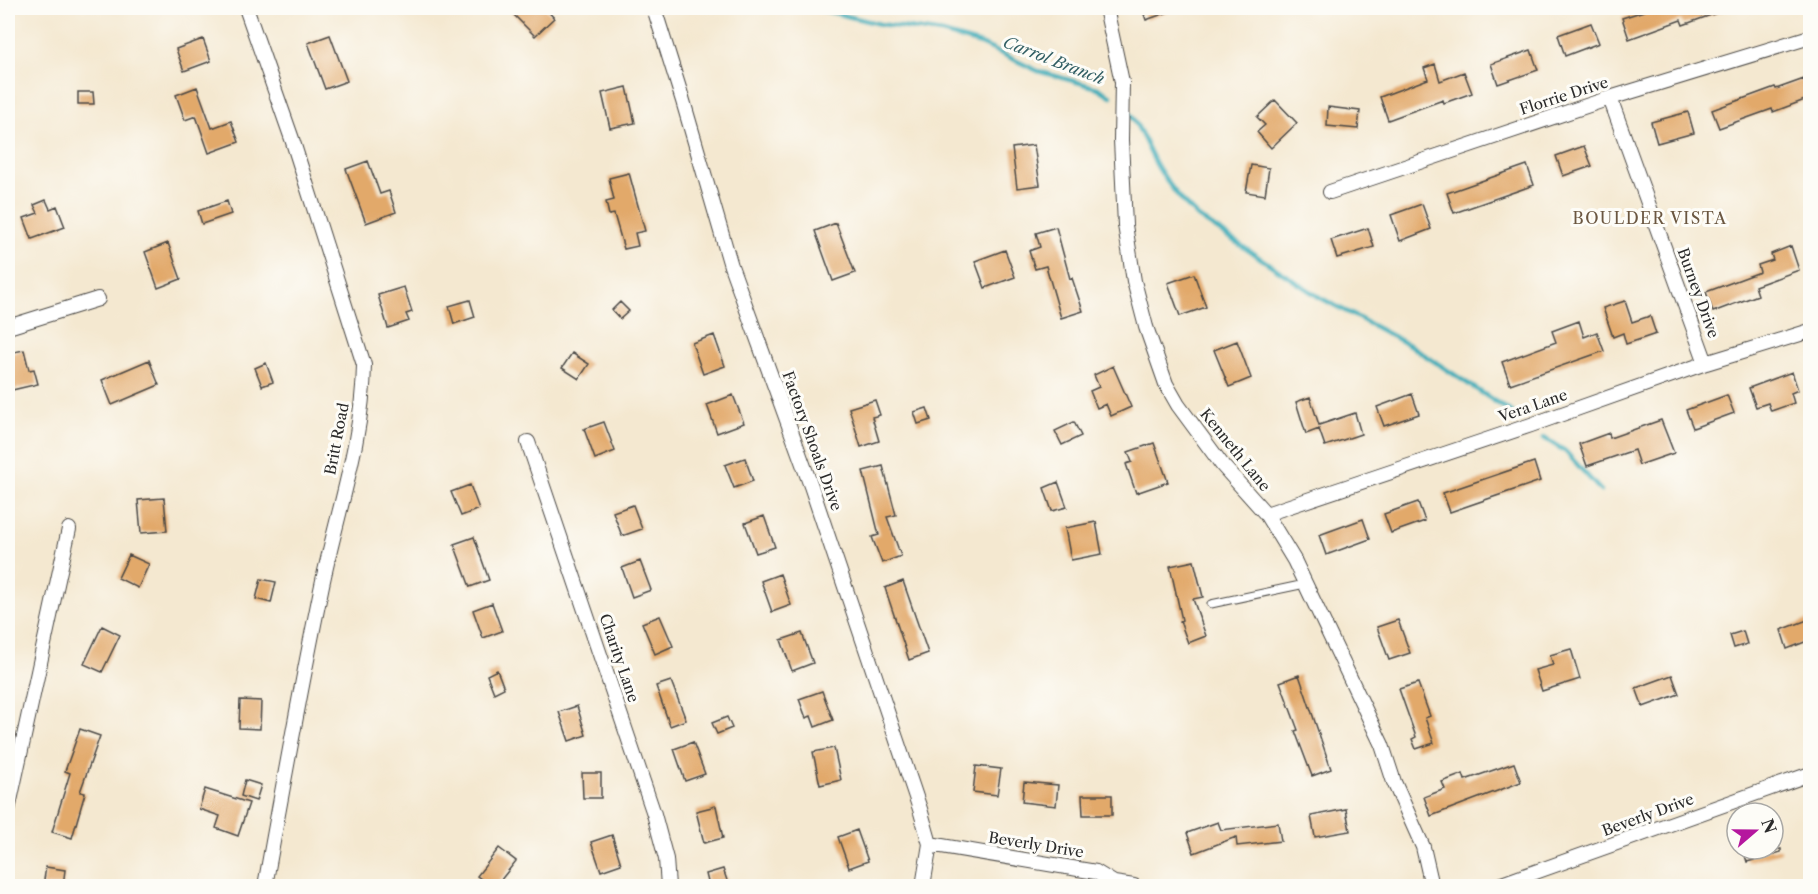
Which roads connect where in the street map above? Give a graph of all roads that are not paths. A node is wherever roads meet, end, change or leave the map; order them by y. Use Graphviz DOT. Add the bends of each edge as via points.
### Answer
graph roads {
  1 [pos="246,8"];
  2 [pos="654,8"];
  3 [pos="1106,8"];
  4 [pos="1810,37"];
  5 [pos="1610,98"];
  6 [pos="1330,192"];
  7 [pos="98,299"];
  8 [pos="8,327"];
  9 [pos="1810,331"];
  10 [pos="1706,363"];
  11 [pos="528,442"];
  12 [pos="1266,514"];
  13 [pos="69,529"];
  14 [pos="1305,585"];
  15 [pos="1211,604"];
  16 [pos="1809,779"];
  17 [pos="8,810"];
  18 [pos="930,844"];
  19 [pos="265,886"];
  20 [pos="668,886"];
  21 [pos="923,886"];
  22 [pos="1134,886"];
  23 [pos="1432,886"];
  24 [pos="1496,886"];
  1 -- 19 [label="street, Britt Road" via="364,365 356,440 322,585"];
  2 -- 18 [label="street, Factory Shoals Drive" via="731,266 811,486"];
  3 -- 12 [label="street, Kenneth Lane" via="1122,82 1125,225 1146,327 1166,384 1178,405 1223,466"];
  4 -- 5 [label="street, Florrie Drive"];
  5 -- 6 [label="street, Florrie Drive"];
  5 -- 10 [label="street, Burney Drive"];
  7 -- 8 [label="street"];
  9 -- 10 [label="street, Vera Lane"];
  10 -- 12 [label="street, Vera Lane"];
  11 -- 20 [label="street, Charity Lane" via="654,814 666,859"];
  12 -- 14 [label="street, Kenneth Lane"];
  13 -- 17 [label="street"];
  14 -- 15 [label="lane"];
  14 -- 23 [label="street, Kenneth Lane" via="1382,746 1423,847"];
  16 -- 24 [label="street, Beverly Drive"];
  18 -- 21 [label="street, Factory Shoals Drive"];
  18 -- 22 [label="street, Beverly Drive" via="1096,872 1114,883"];
}
